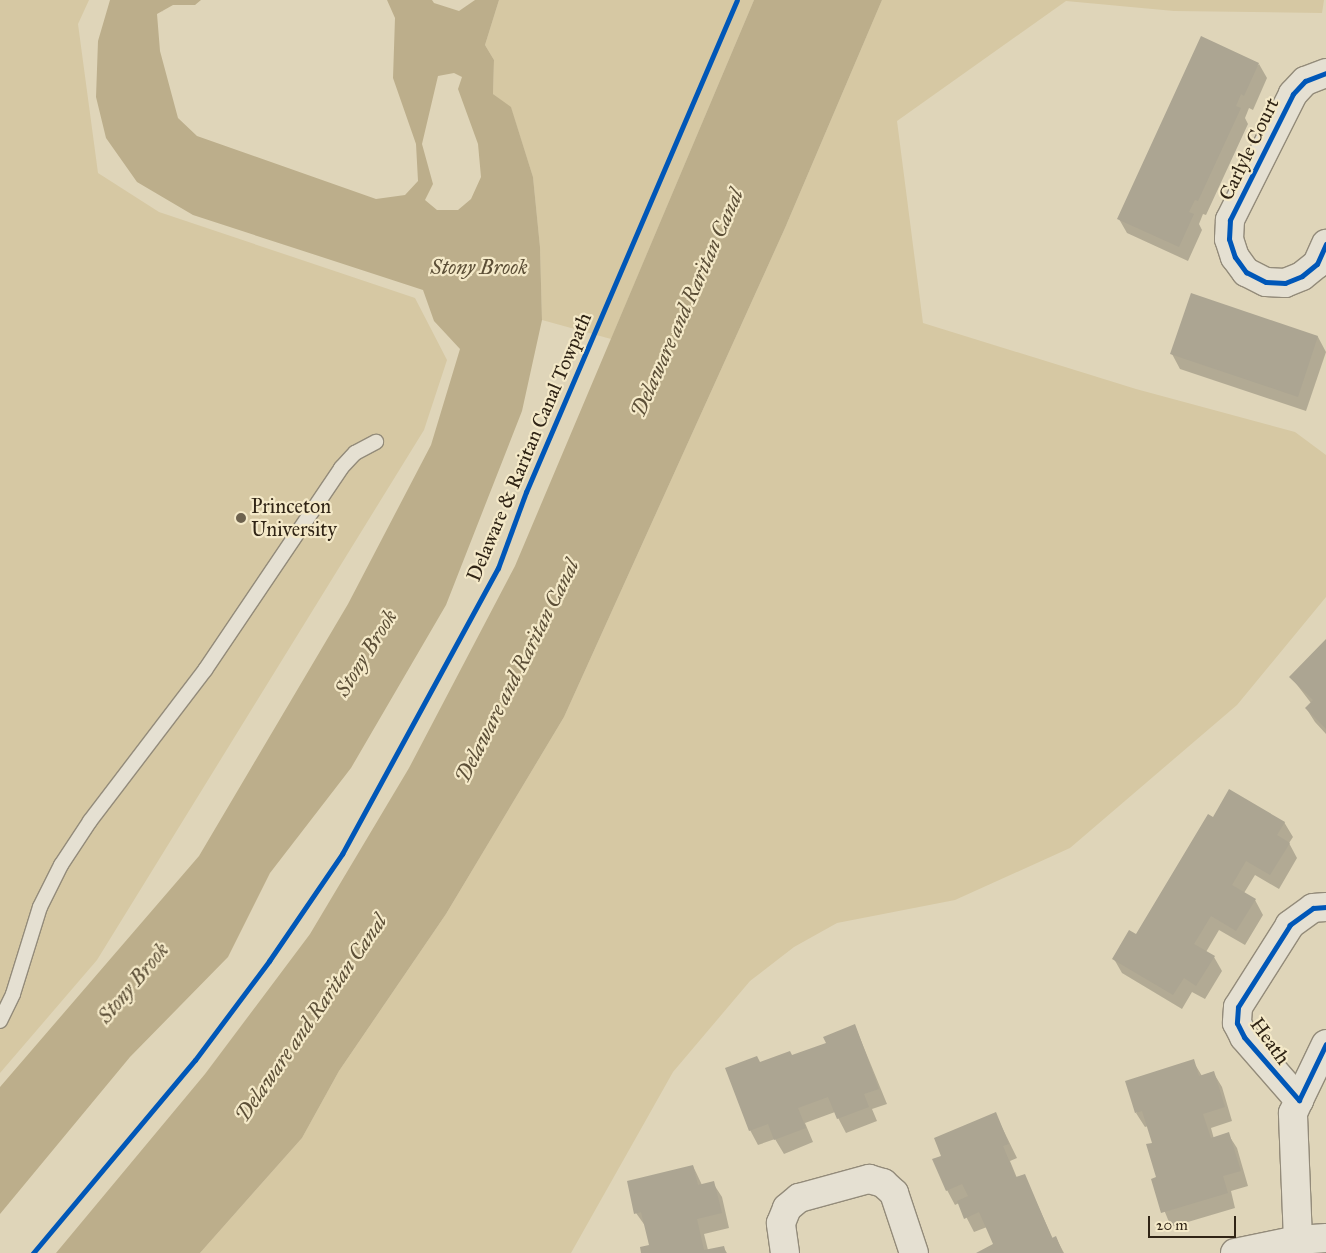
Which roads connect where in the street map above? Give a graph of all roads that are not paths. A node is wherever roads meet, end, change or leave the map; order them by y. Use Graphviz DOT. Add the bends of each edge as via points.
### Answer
graph roads {
  1 [pos="1326,72"];
  2 [pos="1326,244"];
  3 [pos="376,442"];
  4 [pos="1326,907"];
  5 [pos="0,1020"];
  6 [pos="1326,1044"];
  7 [pos="1299,1100"];
  8 [pos="1326,1238"];
  9 [pos="1298,1240"];
  10 [pos="785,1253"];
  11 [pos="914,1253"];
  12 [pos="1235,1253"];
  1 -- 2 [label="street, Carlyle Court" via="1305,81 1293,94 1230,220 1229,239 1235,257 1246,272 1266,282 1285,283 1302,276 1317,264"];
  3 -- 5 [label="lane" via="355,453 340,468 205,670 90,821 61,865 40,907 13,994"];
  4 -- 7 [label="street, Heath" via="1313,908 1294,921 1238,1008 1237,1023 1244,1037"];
  6 -- 7 [label="street, Heath"];
  7 -- 9 [label="street" via="1293,1113"];
  8 -- 9 [label="street"];
  9 -- 12 [label="street"];
  10 -- 11 [label="street" via="782,1223 787,1208 799,1198 869,1179 883,1183 894,1193"];
}
